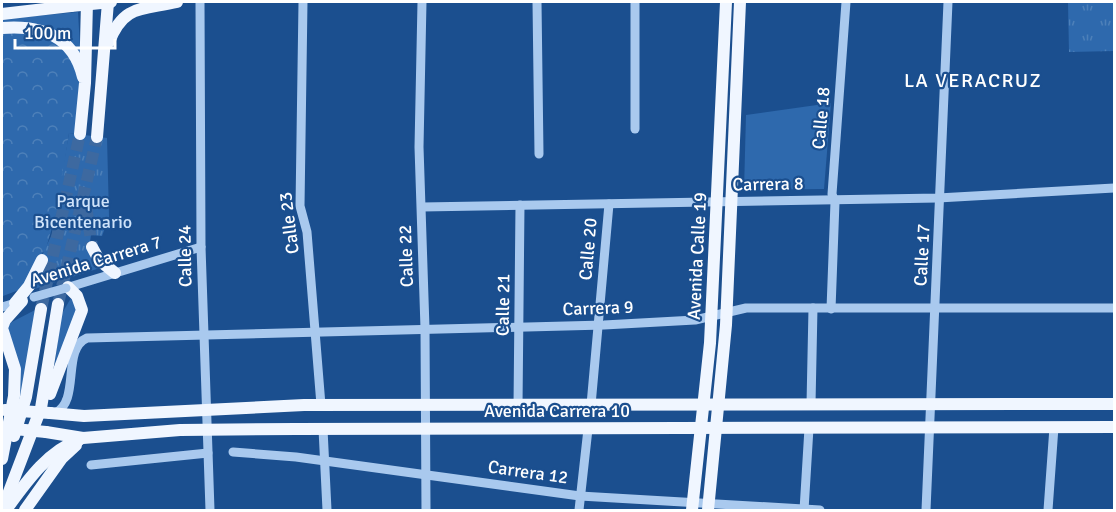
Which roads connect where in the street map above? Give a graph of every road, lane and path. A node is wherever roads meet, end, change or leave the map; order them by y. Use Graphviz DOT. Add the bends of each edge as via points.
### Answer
graph roads {
  1 [pos="38,2"];
  2 [pos="87,2"];
  3 [pos="101,2"];
  4 [pos="109,2"];
  5 [pos="177,2"];
  6 [pos="200,2"];
  7 [pos="303,2"];
  8 [pos="422,2"];
  9 [pos="537,2"];
  10 [pos="635,2"];
  11 [pos="726,2"];
  12 [pos="740,2"];
  13 [pos="846,2"];
  14 [pos="948,2"];
  15 [pos="76,4"];
  16 [pos="2,13"];
  17 [pos="2,28"];
  18 [pos="104,55"];
  19 [pos="85,84"];
  20 [pos="101,100"];
  21 [pos="635,129"];
  22 [pos="80,134"];
  23 [pos="97,137"];
  24 [pos="539,154"];
  25 [pos="1114,188"];
  26 [pos="941,196"];
  27 [pos="832,199"];
  28 [pos="717,201"];
  29 [pos="732,201"];
  30 [pos="609,204"];
  31 [pos="520,205"];
  32 [pos="422,207"];
  33 [pos="92,247"];
  34 [pos="201,247"];
  35 [pos="42,260"];
  36 [pos="116,273"];
  37 [pos="67,287"];
  38 [pos="14,303"];
  39 [pos="58,304"];
  40 [pos="813,308"];
  41 [pos="1114,308"];
  42 [pos="41,309"];
  43 [pos="831,309"];
  44 [pos="936,309"];
  45 [pos="727,312"];
  46 [pos="712,316"];
  47 [pos="598,325"];
  48 [pos="519,326"];
  49 [pos="425,328"];
  50 [pos="316,332"];
  51 [pos="204,335"];
  52 [pos="2,358"];
  53 [pos="14,396"];
  54 [pos="811,404"];
  55 [pos="932,404"];
  56 [pos="1114,404"];
  57 [pos="321,405"];
  58 [pos="591,405"];
  59 [pos="703,405"];
  60 [pos="718,405"];
  61 [pos="426,406"];
  62 [pos="518,406"];
  63 [pos="206,408"];
  64 [pos="3,410"];
  65 [pos="52,413"];
  66 [pos="931,427"];
  67 [pos="1054,427"];
  68 [pos="1114,427"];
  69 [pos="3,428"];
  70 [pos="700,428"];
  71 [pos="716,428"];
  72 [pos="809,428"];
  73 [pos="323,429"];
  74 [pos="425,429"];
  75 [pos="588,429"];
  76 [pos="207,430"];
  77 [pos="83,438"];
  78 [pos="32,439"];
  79 [pos="233,452"];
  80 [pos="208,453"];
  81 [pos="2,461"];
  82 [pos="324,461"];
  83 [pos="91,465"];
  84 [pos="425,475"];
  85 [pos="580,496"];
  86 [pos="708,506"];
  87 [pos="692,507"];
  88 [pos="4,510"];
  89 [pos="25,510"];
  90 [pos="210,510"];
  91 [pos="327,510"];
  92 [pos="426,510"];
  93 [pos="579,510"];
  94 [pos="804,510"];
  95 [pos="820,510"];
  96 [pos="926,510"];
  97 [pos="1048,510"];
  1 -- 16 [label="main road"];
  2 -- 19 [label="main road"];
  3 -- 20 [label="main road"];
  4 -- 15 [label="main road, bridge"];
  4 -- 18 [label="main road"];
  5 -- 18 [label="main road" via="147,6 124,17 112,33"];
  6 -- 34 [label="street, Calle 24"];
  7 -- 50 [label="street, Calle 23" via="300,206 307,232"];
  8 -- 32 [label="street, Calle 22"];
  9 -- 24 [label="street"];
  10 -- 21 [label="street"];
  11 -- 28 [label="main road, Avenida Calle 19"];
  12 -- 29 [label="main road, Avenida Calle 19"];
  13 -- 27 [label="street, Calle 18"];
  14 -- 26 [label="street, Calle 17"];
  15 -- 16 [label="main road"];
  15 -- 19 [label="main road"];
  17 -- 19 [label="main road" via="32,28 54,34 71,49"];
  18 -- 20 [label="main road"];
  19 -- 22 [label="main road"];
  20 -- 23 [label="main road"];
  25 -- 26 [label="street, Carrera 8"];
  26 -- 27 [label="street, Carrera 8"];
  26 -- 44 [label="street, Calle 17"];
  27 -- 29 [label="street, Carrera 8"];
  27 -- 43 [label="street, Calle 18"];
  28 -- 29 [label="street, Carrera 8"];
  28 -- 30 [label="street, Carrera 8"];
  28 -- 46 [label="main road, Avenida Calle 19"];
  29 -- 45 [label="main road, Avenida Calle 19"];
  30 -- 31 [label="street, Carrera 8"];
  30 -- 47 [label="street, Calle 20"];
  31 -- 32 [label="street, Carrera 8"];
  31 -- 48 [label="street, Calle 21"];
  32 -- 49 [label="street, Calle 22"];
  33 -- 36 [label="main road" via="99,260"];
  34 -- 36 [label="street, Avenida Carrera 7"];
  34 -- 51 [label="street, Calle 24"];
  35 -- 38 [label="main road" via="29,286"];
  36 -- 37 [label="street, Avenida Carrera 7"];
  37 -- 38 [label="street, Avenida Carrera 7, bridge"];
  37 -- 78 [label="main road" via="77,296 82,310"];
  38 -- 53 [label="main road" via="2,328 14,364"];
  39 -- 78 [label="main road" via="44,399"];
  40 -- 43 [label="street, Carrera 9"];
  40 -- 45 [label="street, Carrera 9" via="746,308"];
  40 -- 54 [label="street"];
  41 -- 44 [label="street, Carrera 9"];
  42 -- 81 [label="main road" via="22,414"];
  43 -- 44 [label="street, Carrera 9"];
  44 -- 55 [label="street, Calle 17"];
  45 -- 46 [label="street, Carrera 9"];
  45 -- 60 [label="main road, Avenida Calle 19"];
  46 -- 47 [label="street, Carrera 9"];
  46 -- 59 [label="main road, Avenida Calle 19"];
  47 -- 48 [label="street, Carrera 9"];
  47 -- 58 [label="street, Calle 20"];
  48 -- 49 [label="street, Carrera 9"];
  48 -- 62 [label="street, Calle 21"];
  49 -- 50 [label="street, Carrera 9"];
  49 -- 61 [label="street, Calle 22"];
  50 -- 51 [label="street, Carrera 9"];
  50 -- 57 [label="street, Calle 23"];
  51 -- 63 [label="street, Calle 24"];
  51 -- 65 [label="street, Carrera 9" via="82,340 76,350 67,403"];
  52 -- 53 [label="main road" via="10,367"];
  53 -- 81 [label="main road"];
  54 -- 55 [label="main road, Avenida Carrera 10"];
  54 -- 60 [label="main road, Avenida Carrera 10"];
  55 -- 56 [label="main road, Avenida Carrera 10"];
  55 -- 66 [label="street, Calle 17"];
  57 -- 61 [label="main road, Avenida Carrera 10"];
  57 -- 63 [label="main road, Avenida Carrera 10"];
  58 -- 59 [label="main road, Avenida Carrera 10"];
  58 -- 62 [label="main road, Avenida Carrera 10"];
  59 -- 60 [label="main road, Avenida Carrera 10"];
  59 -- 70 [label="main road, Avenida Calle 19"];
  60 -- 71 [label="main road, Avenida Calle 19"];
  61 -- 62 [label="main road, Avenida Carrera 10"];
  61 -- 74 [label="street, Calle 22"];
  63 -- 65 [label="main road, Avenida Carrera 10" via="84,416"];
  63 -- 76 [label="street, Calle 24"];
  64 -- 65 [label="main road, Avenida Carrera 10, bridge"];
  66 -- 67 [label="main road, Avenida Carrera 10"];
  66 -- 72 [label="main road, Avenida Carrera 10"];
  66 -- 96 [label="street, Calle 17"];
  67 -- 68 [label="main road, Avenida Carrera 10"];
  67 -- 97 [label="street"];
  69 -- 77 [label="main road, Avenida Carrera 10, bridge"];
  70 -- 71 [label="main road, Avenida Carrera 10"];
  70 -- 75 [label="main road, Avenida Carrera 10"];
  70 -- 87 [label="main road, Avenida Calle 19"];
  71 -- 72 [label="main road, Avenida Carrera 10"];
  71 -- 86 [label="main road, Avenida Calle 19"];
  72 -- 94 [label="street"];
  73 -- 74 [label="main road, Avenida Carrera 10"];
  73 -- 76 [label="main road, Avenida Carrera 10"];
  73 -- 82 [label="street"];
  74 -- 75 [label="main road, Avenida Carrera 10"];
  74 -- 84 [label="street, Calle 22"];
  75 -- 85 [label="street"];
  76 -- 77 [label="main road, Avenida Carrera 10"];
  76 -- 80 [label="street, Calle 24"];
  77 -- 88 [label="main road" via="50,456"];
  77 -- 89 [label="main road" via="62,458"];
  78 -- 88 [label="main road"];
  79 -- 82 [label="street, Carrera 12"];
  80 -- 83 [label="street"];
  80 -- 90 [label="street, Calle 24"];
  82 -- 84 [label="street, Carrera 12"];
  82 -- 91 [label="street"];
  84 -- 85 [label="street, Carrera 12"];
  84 -- 92 [label="street, Calle 22"];
  85 -- 87 [label="street, Carrera 12"];
  85 -- 93 [label="street"];
  86 -- 87 [label="street, Carrera 12"];
  86 -- 94 [label="street, Carrera 12"];
  94 -- 95 [label="street, Carrera 12"];
}
